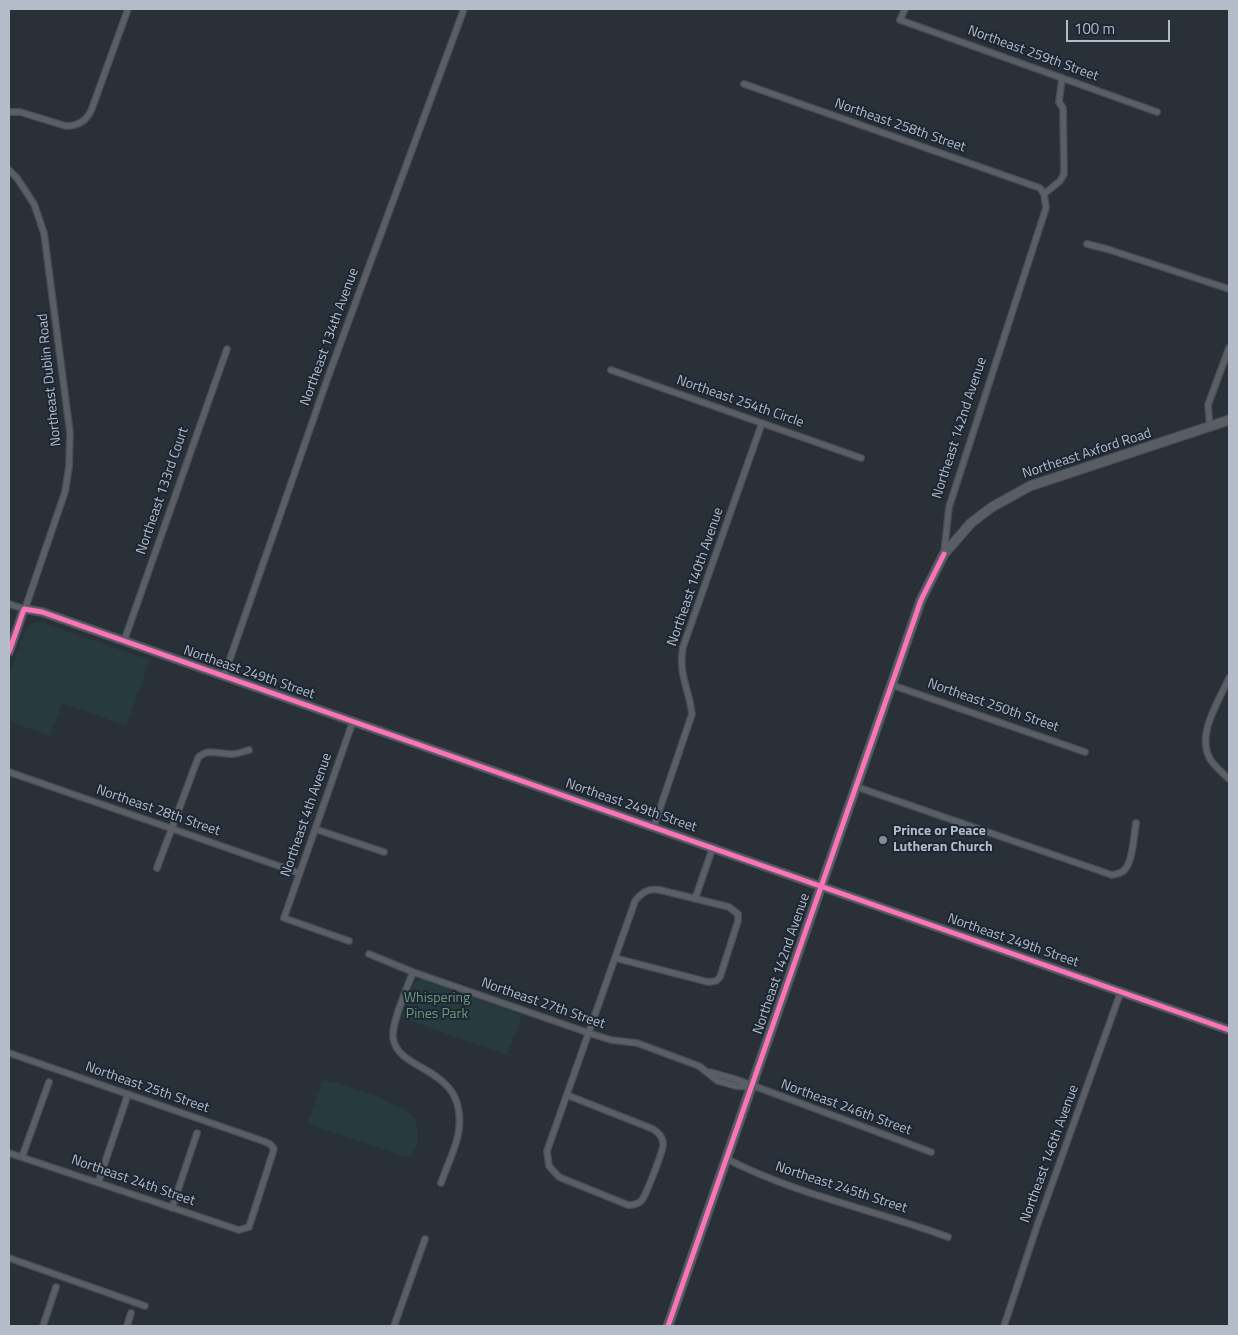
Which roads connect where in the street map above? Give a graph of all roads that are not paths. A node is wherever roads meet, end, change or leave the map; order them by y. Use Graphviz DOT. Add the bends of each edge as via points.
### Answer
graph roads {
  1 [pos="128,9"];
  2 [pos="464,9"];
  3 [pos="905,9"];
  4 [pos="1062,78"];
  5 [pos="744,84"];
  6 [pos="9,112"];
  7 [pos="1157,112"];
  8 [pos="9,170"];
  9 [pos="1044,194"];
  10 [pos="1087,244"];
  11 [pos="1229,290"];
  12 [pos="1229,348"];
  13 [pos="227,349"];
  14 [pos="611,370"];
  15 [pos="1229,420"];
  16 [pos="762,423"];
  17 [pos="1210,428"];
  18 [pos="861,458"];
  19 [pos="944,554"];
  20 [pos="9,604"];
  21 [pos="24,609"];
  22 [pos="124,641"];
  23 [pos="9,652"];
  24 [pos="224,676"];
  25 [pos="1229,678"];
  26 [pos="892,685"];
  27 [pos="353,721"];
  28 [pos="249,750"];
  29 [pos="1085,752"];
  30 [pos="9,772"];
  31 [pos="1229,779"];
  32 [pos="857,787"];
  33 [pos="1136,823"];
  34 [pos="654,826"];
  35 [pos="171,829"];
  36 [pos="315,829"];
  37 [pos="713,847"];
  38 [pos="384,852"];
  39 [pos="157,868"];
  40 [pos="299,874"];
  41 [pos="821,885"];
  42 [pos="695,899"];
  43 [pos="349,941"];
  44 [pos="369,954"];
  45 [pos="615,958"];
  46 [pos="413,972"];
  47 [pos="1121,991"];
  48 [pos="1229,1030"];
  49 [pos="589,1033"];
  50 [pos="9,1053"];
  51 [pos="49,1082"];
  52 [pos="751,1087"];
  53 [pos="128,1094"];
  54 [pos="567,1095"];
  55 [pos="197,1133"];
  56 [pos="931,1152"];
  57 [pos="9,1153"];
  58 [pos="22,1157"];
  59 [pos="727,1159"];
  60 [pos="98,1183"];
  61 [pos="441,1183"];
  62 [pos="172,1208"];
  63 [pos="248,1227"];
  64 [pos="948,1237"];
  65 [pos="425,1239"];
  66 [pos="9,1258"];
  67 [pos="56,1287"];
  68 [pos="145,1306"];
  69 [pos="131,1313"];
  70 [pos="43,1326"];
  71 [pos="127,1326"];
  72 [pos="394,1326"];
  73 [pos="668,1326"];
  74 [pos="1004,1326"];
  1 -- 6 [label="street" via="91,111 84,121 66,126 20,112"];
  2 -- 24 [label="street, Northeast 134th Avenue" via="328,377"];
  3 -- 4 [label="street, Northeast 259th Street" via="900,20"];
  4 -- 7 [label="street, Northeast 259th Street"];
  4 -- 9 [label="street" via="1059,102 1063,108 1064,174"];
  5 -- 9 [label="street, Northeast 258th Street" via="1040,188"];
  8 -- 21 [label="street, Northeast Dublin Road" via="34,204 44,233 71,446 62,502"];
  9 -- 19 [label="street, Northeast 142nd Avenue" via="1046,208 949,507"];
  10 -- 11 [label="street"];
  12 -- 17 [label="street" via="1208,405"];
  13 -- 22 [label="street, Northeast 133rd Court"];
  14 -- 16 [label="street, Northeast 254th Circle"];
  15 -- 17 [label="main road, Northeast Axford Road"];
  16 -- 18 [label="street, Northeast 254th Circle"];
  16 -- 34 [label="street, Northeast 140th Avenue" via="683,647 682,673 692,714"];
  17 -- 19 [label="main road, Northeast Axford Road" via="1030,486 971,523"];
  19 -- 26 [label="main road, Northeast 142nd Avenue" via="921,600"];
  20 -- 21 [label="street, Northeast 249th Street"];
  21 -- 22 [label="street, Northeast 249th Street" via="42,612"];
  21 -- 23 [label="street"];
  22 -- 24 [label="street, Northeast 249th Street"];
  24 -- 27 [label="street, Northeast 249th Street"];
  25 -- 31 [label="street" via="1207,729 1206,739 1211,760"];
  26 -- 29 [label="street, Northeast 250th Street"];
  26 -- 32 [label="main road, Northeast 142nd Avenue"];
  27 -- 34 [label="street, Northeast 249th Street"];
  27 -- 36 [label="street, Northeast 4th Avenue"];
  28 -- 35 [label="street" via="234,754 210,752 200,756"];
  30 -- 35 [label="street, Northeast 28th Street"];
  32 -- 33 [label="street" via="1112,875 1126,869"];
  32 -- 41 [label="main road, Northeast 142nd Avenue"];
  34 -- 37 [label="street, Northeast 249th Street"];
  35 -- 39 [label="street"];
  35 -- 40 [label="street, Northeast 28th Street"];
  36 -- 38 [label="street"];
  36 -- 40 [label="street, Northeast 4th Avenue"];
  37 -- 41 [label="street, Northeast 249th Street"];
  37 -- 42 [label="street"];
  40 -- 43 [label="street, Northeast 4th Avenue" via="284,918"];
  41 -- 47 [label="street, Northeast 249th Street"];
  41 -- 52 [label="main road, Northeast 142nd Avenue"];
  42 -- 45 [label="street" via="655,889 643,892 635,901"];
  42 -- 45 [label="street" via="736,911 739,918 716,981 708,982"];
  44 -- 46 [label="street, Northeast 27th Street"];
  45 -- 49 [label="street"];
  46 -- 49 [label="street, Northeast 27th Street"];
  46 -- 61 [label="street" via="395,1021 393,1040 402,1056 442,1080 454,1095 459,1112 459,1131"];
  47 -- 48 [label="street, Northeast 249th Street"];
  47 -- 74 [label="street, Northeast 146th Avenue"];
  49 -- 52 [label="street, Northeast 27th Street" via="637,1043"];
  49 -- 54 [label="street"];
  50 -- 53 [label="street, Northeast 25th Street"];
  51 -- 58 [label="street"];
  52 -- 56 [label="street, Northeast 246th Street"];
  52 -- 59 [label="main road, Northeast 142nd Avenue"];
  53 -- 60 [label="street"];
  53 -- 63 [label="street, Northeast 25th Street" via="270,1144 274,1150"];
  54 -- 54 [label="street" via="653,1129 660,1135 663,1149 644,1197 638,1204 628,1205 559,1177 549,1166 547,1151"];
  55 -- 62 [label="street"];
  57 -- 58 [label="street, Northeast 24th Street"];
  58 -- 60 [label="street, Northeast 24th Street"];
  59 -- 64 [label="street, Northeast 245th Street" via="806,1192"];
  59 -- 73 [label="main road, Northeast 142nd Avenue"];
  60 -- 62 [label="street, Northeast 24th Street"];
  62 -- 63 [label="street, Northeast 24th Street" via="239,1230"];
  65 -- 72 [label="street"];
  66 -- 68 [label="street"];
  67 -- 70 [label="street"];
  69 -- 71 [label="street"];
}
